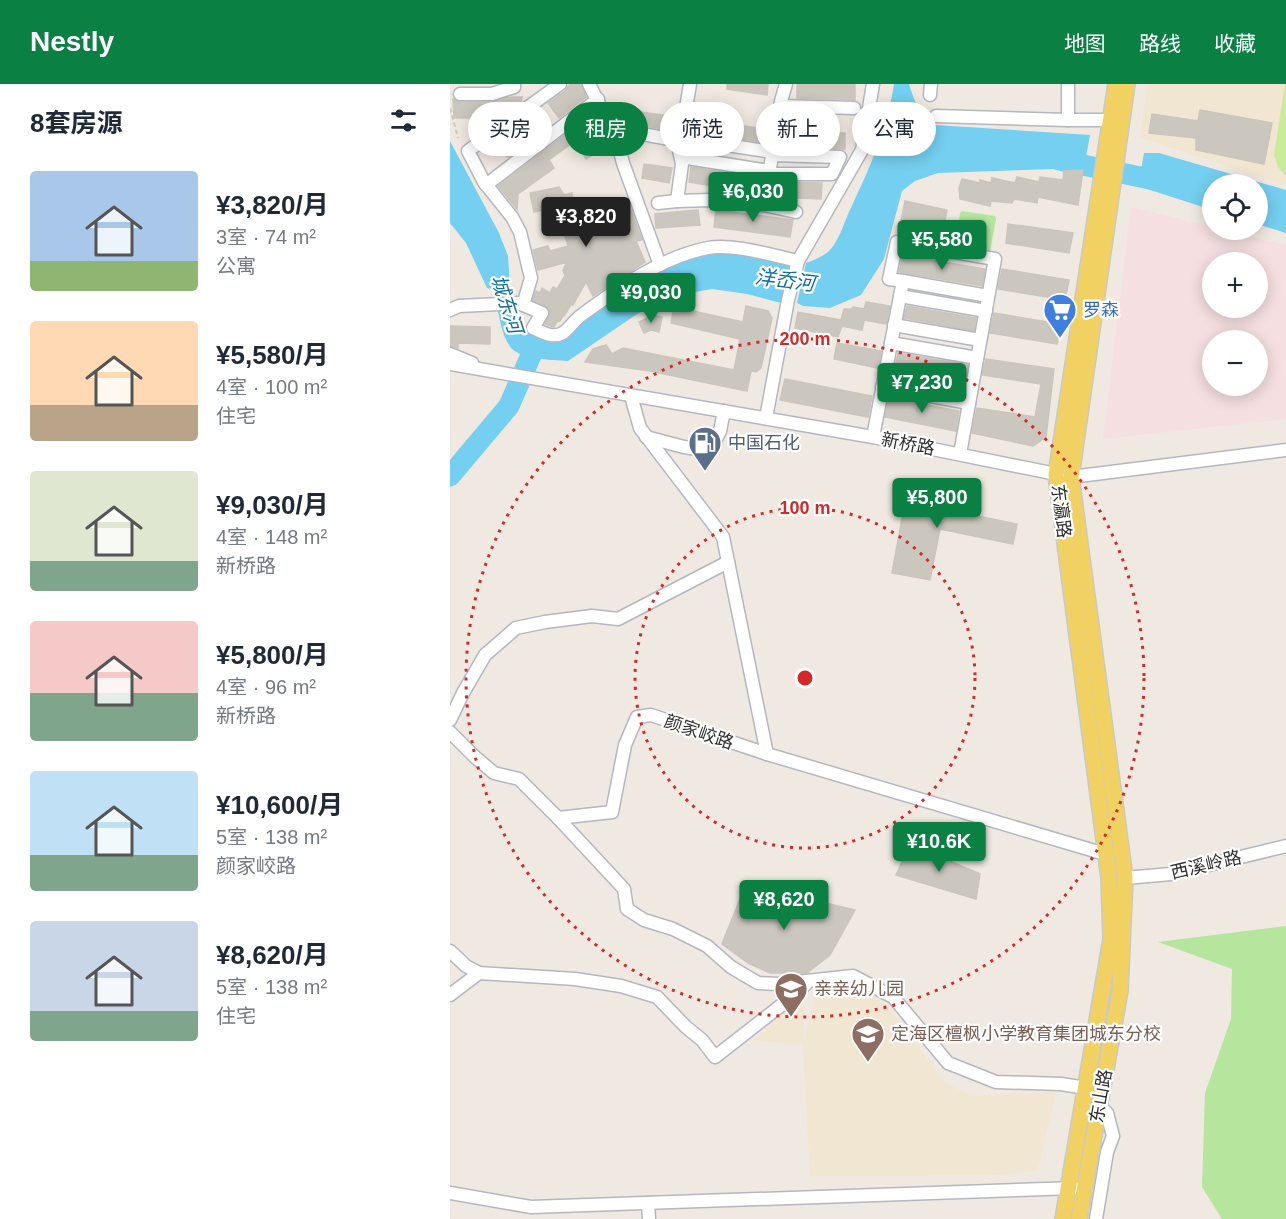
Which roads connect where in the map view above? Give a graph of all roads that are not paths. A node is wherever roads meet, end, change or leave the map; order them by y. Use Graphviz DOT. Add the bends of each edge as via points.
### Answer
graph roads {
  1 [pos="514,84"];
  2 [pos="560,84"];
  3 [pos="589,84"];
  4 [pos="690,84"];
  5 [pos="786,84"];
  6 [pos="873,84"];
  7 [pos="1068,84"];
  8 [pos="1116,84"];
  9 [pos="1126,84"];
  10 [pos="460,94"];
  11 [pos="598,99"];
  12 [pos="687,102"];
  13 [pos="781,102"];
  14 [pos="936,116"];
  15 [pos="1068,120"];
  16 [pos="1113,129"];
  17 [pos="772,156"];
  18 [pos="840,156"];
  19 [pos="681,157"];
  20 [pos="769,172"];
  21 [pos="486,185"];
  22 [pos="677,201"];
  23 [pos="658,203"];
  24 [pos="764,205"];
  25 [pos="796,212"];
  26 [pos="798,261"];
  27 [pos="660,265"];
  28 [pos="903,281"];
  29 [pos="900,296"];
  30 [pos="988,296"];
  31 [pos="521,304"];
  32 [pos="450,310"];
  33 [pos="986,311"];
  34 [pos="894,325"];
  35 [pos="980,340"];
  36 [pos="891,343"];
  37 [pos="450,354"];
  38 [pos="977,358"];
  39 [pos="450,364"];
  40 [pos="886,369"];
  41 [pos="496,372"];
  42 [pos="972,386"];
  43 [pos="882,387"];
  44 [pos="632,396"];
  45 [pos="969,403"];
  46 [pos="724,411"];
  47 [pos="766,418"];
  48 [pos="646,436"];
  49 [pos="873,437"];
  50 [pos="1286,450"];
  51 [pos="960,454"];
  52 [pos="1063,476"];
  53 [pos="728,562"];
  54 [pos="450,720"];
  55 [pos="450,732"];
  56 [pos="767,754"];
  57 [pos="558,818"];
  58 [pos="1286,846"];
  59 [pos="1105,854"];
  60 [pos="1125,878"];
  61 [pos="1117,938"];
  62 [pos="450,951"];
  63 [pos="479,974"];
  64 [pos="809,981"];
  65 [pos="450,995"];
  66 [pos="1086,1088"];
  67 [pos="1099,1105"];
  68 [pos="1085,1187"];
  69 [pos="1069,1188"];
  70 [pos="450,1193"];
  71 [pos="648,1203"];
  72 [pos="649,1219"];
  73 [pos="1063,1219"];
  74 [pos="1079,1219"];
  75 [pos="1096,1219"];
  1 -- 10 [label="street" via="492,94"];
  2 -- 21 [label="street" via="468,151"];
  3 -- 11 [label="street"];
  4 -- 12 [label="street"];
  5 -- 13 [label="street"];
  6 -- 26 [label="street" via="862,150"];
  7 -- 15 [label="street"];
  8 -- 16 [label="main road, 东瀛路"];
  9 -- 16 [label="main road, 东瀛路"];
  11 -- 21 [label="street"];
  11 -- 27 [label="street" via="617,140"];
  14 -- 15 [label="street"];
  15 -- 16 [label="street"];
  16 -- 52 [label="main road, 东瀛路"];
  17 -- 20 [label="street"];
  18 -- 20 [label="street" via="832,174"];
  19 -- 20 [label="street"];
  19 -- 22 [label="street"];
  20 -- 24 [label="street"];
  21 -- 31 [label="street" via="520,232 531,278"];
  22 -- 23 [label="street"];
  22 -- 24 [label="street"];
  24 -- 25 [label="street"];
  26 -- 27 [label="street" via="711,247"];
  26 -- 47 [label="street"];
  27 -- 31 [label="street" via="584,313 563,333 552,336 533,328 542,313"];
  28 -- 29 [label="street"];
  28 -- 30 [label="street"];
  28 -- 30 [label="street" via="889,279 897,242 995,259"];
  29 -- 33 [label="street"];
  29 -- 34 [label="street"];
  30 -- 33 [label="street"];
  31 -- 32 [label="street" via="489,303"];
  33 -- 35 [label="street"];
  34 -- 35 [label="street"];
  34 -- 36 [label="street"];
  35 -- 38 [label="street"];
  36 -- 38 [label="street"];
  36 -- 40 [label="street"];
  37 -- 41 [label="street, 新桥路"];
  38 -- 42 [label="street"];
  39 -- 41 [label="street, 新桥路"];
  40 -- 42 [label="street"];
  40 -- 43 [label="street"];
  41 -- 44 [label="street, 新桥路"];
  42 -- 45 [label="street"];
  43 -- 45 [label="street"];
  43 -- 49 [label="street"];
  44 -- 46 [label="street, 新桥路"];
  44 -- 48 [label="street, 颜家峧路" via="640,428"];
  45 -- 51 [label="street"];
  46 -- 47 [label="street, 新桥路"];
  46 -- 48 [label="street" via="710,451"];
  47 -- 49 [label="street, 新桥路"];
  48 -- 53 [label="street, 颜家峧路" via="723,537"];
  49 -- 51 [label="street, 新桥路"];
  50 -- 52 [label="street, 新桥路"];
  51 -- 52 [label="street, 新桥路"];
  52 -- 59 [label="main road, 东瀛路"];
  52 -- 60 [label="main road, 东瀛路"];
  53 -- 54 [label="street" via="618,619 592,616 516,628 485,655"];
  53 -- 56 [label="street, 颜家峧路"];
  55 -- 57 [label="street" via="494,772 519,779"];
  56 -- 57 [label="street, 颜家峧路" via="651,715 637,717 625,744 612,812"];
  56 -- 59 [label="street, 颜家峧路"];
  57 -- 64 [label="street" via="624,889 627,909 707,946 731,967 758,982"];
  58 -- 60 [label="street, 西溪岭路" via="1171,874"];
  59 -- 61 [label="main road, 东瀛路"];
  60 -- 61 [label="main road, 东瀛路"];
  61 -- 66 [label="main road, 东山路"];
  61 -- 67 [label="main road, 东山路" via="1120,991"];
  62 -- 63 [label="street"];
  63 -- 64 [label="street" via="575,979 621,986 657,997 715,1057"];
  63 -- 65 [label="street"];
  64 -- 66 [label="street" via="853,976 892,997 948,1064 996,1082"];
  66 -- 69 [label="main road, 东山路"];
  67 -- 68 [label="main road, 东山路"];
  67 -- 75 [label="street" via="1107,1113 1113,1136"];
  68 -- 69 [label="street"];
  68 -- 74 [label="main road, 东山路"];
  69 -- 71 [label="street"];
  69 -- 73 [label="main road, 东山路"];
  70 -- 71 [label="street" via="531,1207"];
  71 -- 72 [label="street"];
}
